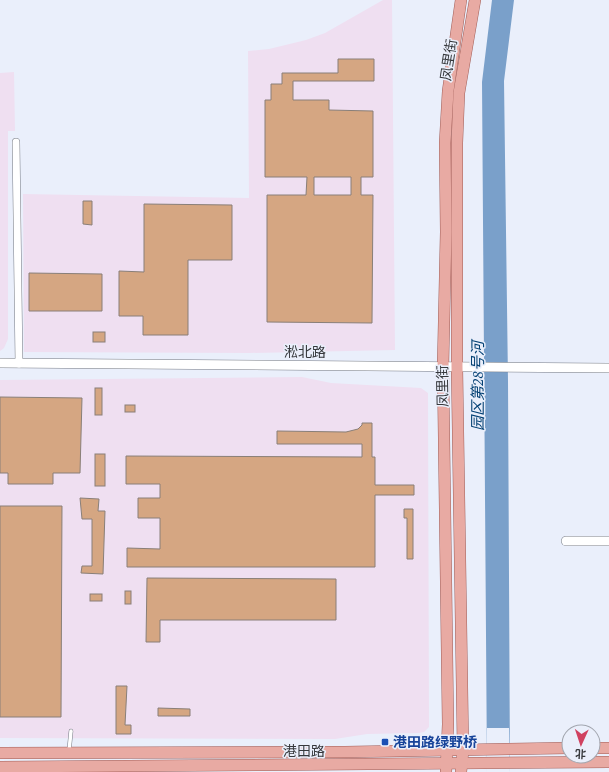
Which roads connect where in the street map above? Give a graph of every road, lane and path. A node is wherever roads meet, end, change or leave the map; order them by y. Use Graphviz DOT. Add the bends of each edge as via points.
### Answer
graph roads {
  1 [pos="462,0"];
  2 [pos="474,0"];
  3 [pos="16,142"];
  4 [pos="0,364"];
  5 [pos="19,364"];
  6 [pos="443,366"];
  7 [pos="458,367"];
  8 [pos="609,368"];
  9 [pos="566,541"];
  10 [pos="609,541"];
  11 [pos="71,731"];
  12 [pos="561,748"];
  13 [pos="463,750"];
  14 [pos="447,751"];
  15 [pos="69,752"];
  16 [pos="0,753"];
  17 [pos="609,762"];
  18 [pos="0,767"];
  19 [pos="446,768"];
  20 [pos="462,768"];
  1 -- 6 [label="main road, 凤里街" via="448,91 445,143"];
  2 -- 7 [label="main road, 凤里街" via="459,93 457,136"];
  3 -- 5 [label="street"];
  4 -- 5 [label="street, 淞北路"];
  5 -- 6 [label="street, 淞北路"];
  6 -- 7 [label="street, 淞北路"];
  6 -- 14 [label="main road, 凤里街"];
  7 -- 8 [label="street, 淞北路"];
  7 -- 13 [label="main road, 凤里街"];
  9 -- 10 [label="street"];
  11 -- 15 [label="lane"];
  12 -- 13 [label="main road, 港田路"];
  13 -- 14 [label="main road, 港田路"];
  13 -- 20 [label="main road, 凤里街"];
  14 -- 15 [label="main road, 港田路"];
  14 -- 19 [label="main road, 凤里街"];
  15 -- 16 [label="main road, 港田路"];
  17 -- 20 [label="main road, 港田路" via="510,763"];
  18 -- 19 [label="main road, 港田路"];
  19 -- 20 [label="main road, 港田路"];
}
